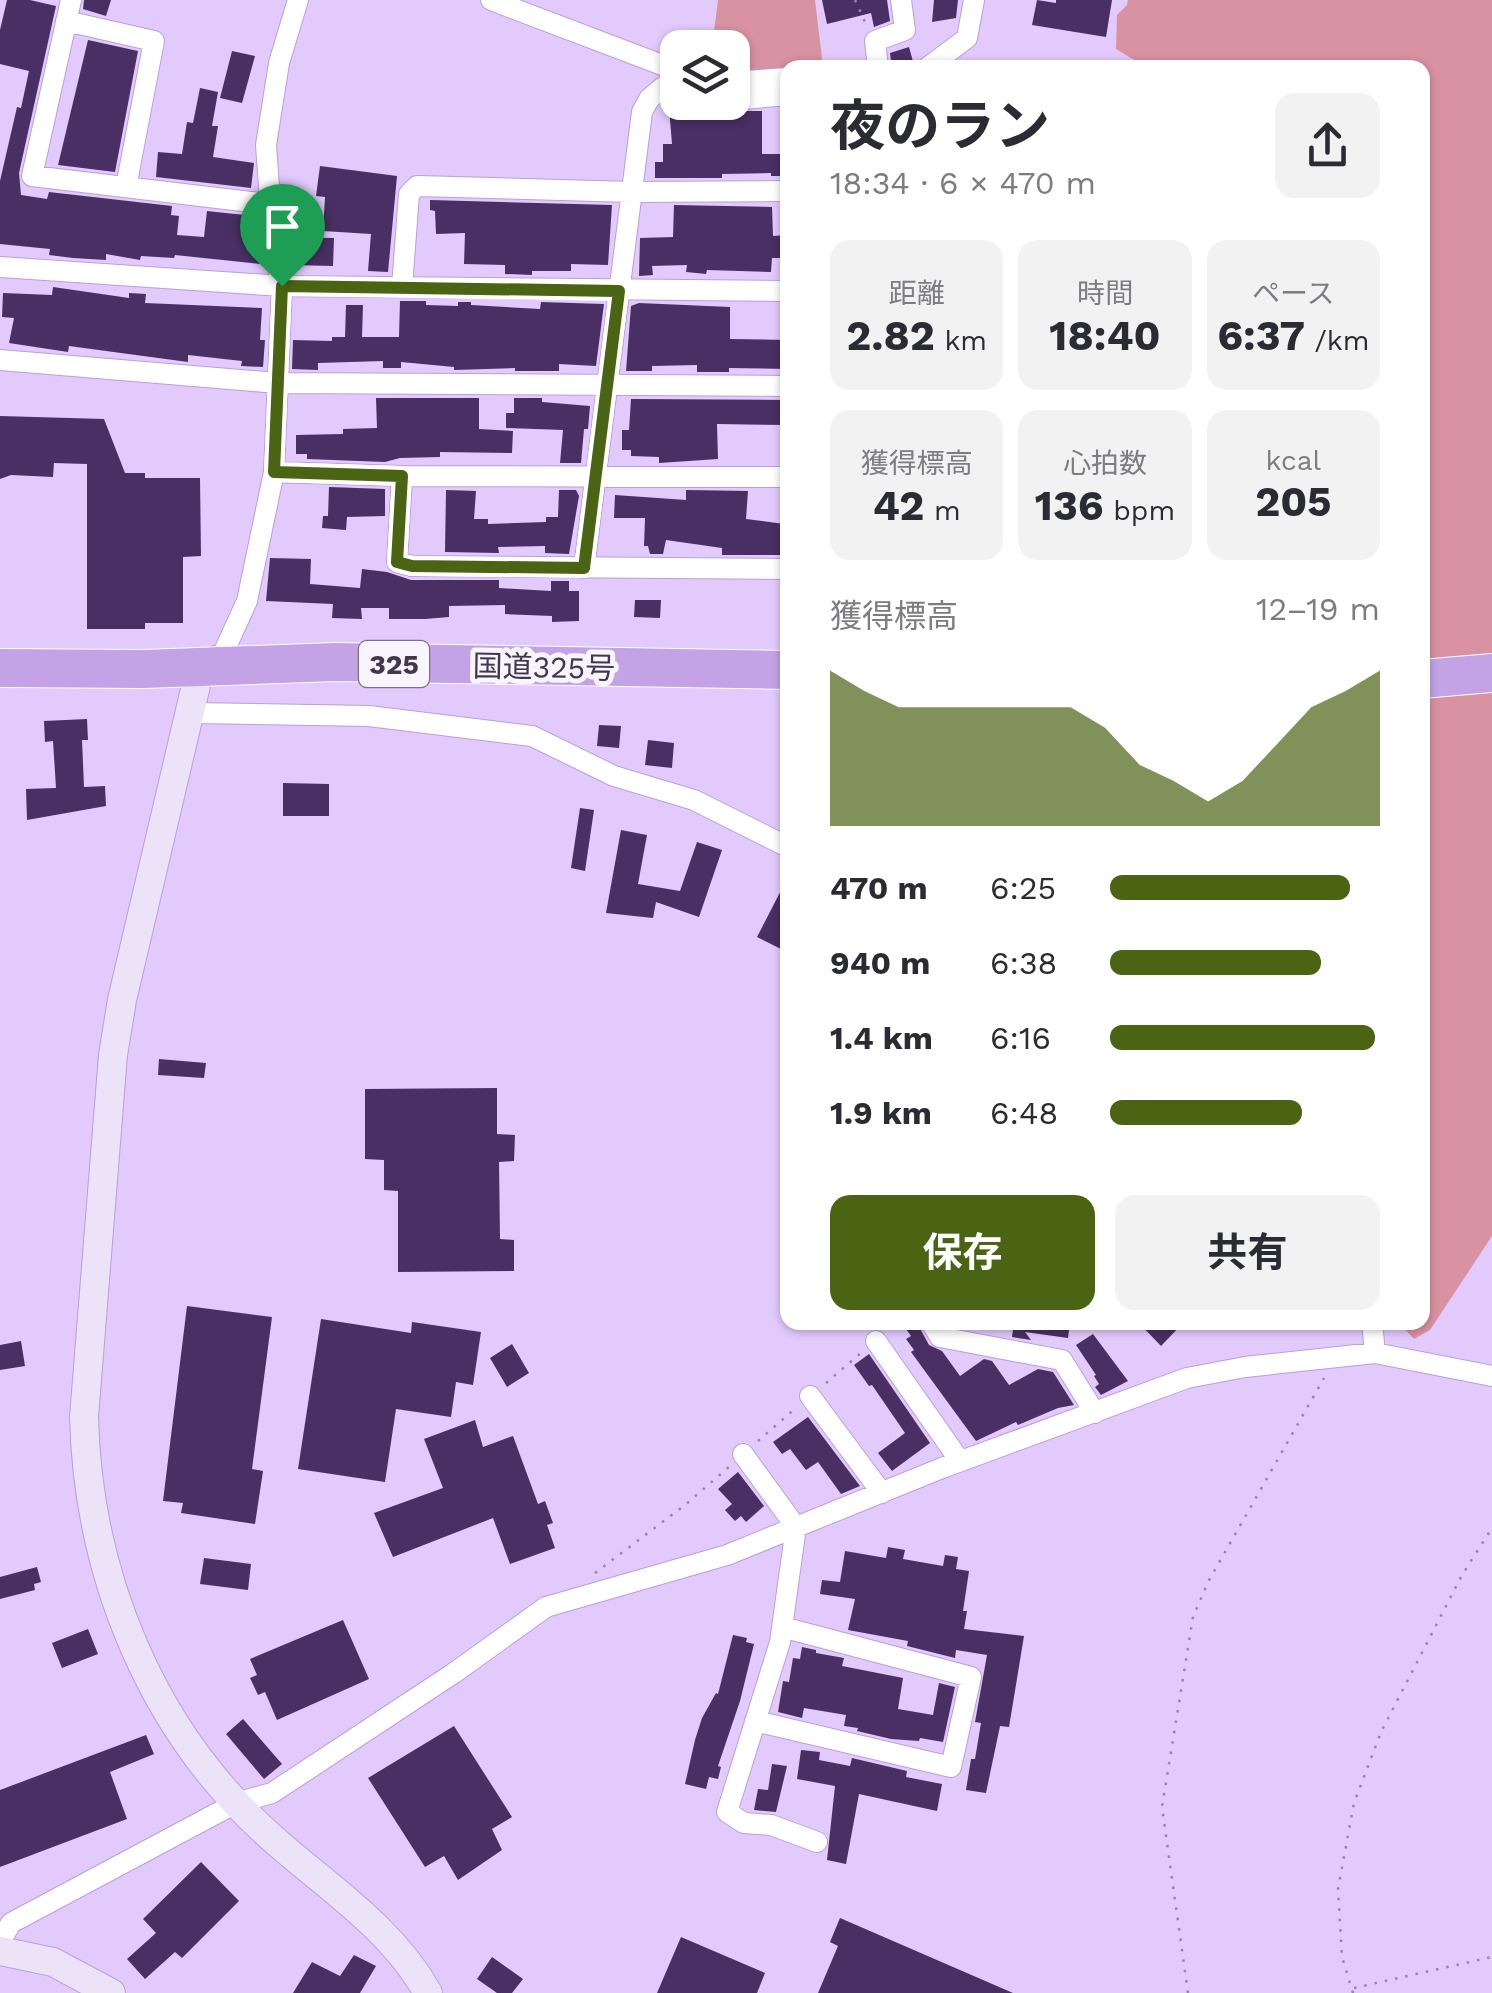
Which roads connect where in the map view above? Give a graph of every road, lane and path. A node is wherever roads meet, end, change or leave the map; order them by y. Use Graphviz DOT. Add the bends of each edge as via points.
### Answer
graph roads {
  1 [pos="298,0"];
  2 [pos="492,0"];
  3 [pos="855,0"];
  4 [pos="901,0"];
  5 [pos="974,0"];
  6 [pos="68,10"];
  7 [pos="875,42"];
  8 [pos="877,60"];
  9 [pos="938,60"];
  10 [pos="660,64"];
  11 [pos="780,79"];
  12 [pos="750,81"];
  13 [pos="660,90"];
  14 [pos="780,97"];
  15 [pos="750,99"];
  16 [pos="126,187"];
  17 [pos="780,190"];
  18 [pos="631,192"];
  19 [pos="268,204"];
  20 [pos="0,266"];
  21 [pos="282,286"];
  22 [pos="402,287"];
  23 [pos="619,291"];
  24 [pos="780,291"];
  25 [pos="0,360"];
  26 [pos="277,384"];
  27 [pos="607,385"];
  28 [pos="780,386"];
  29 [pos="274,472"];
  30 [pos="402,476"];
  31 [pos="596,477"];
  32 [pos="780,477"];
  33 [pos="584,568"];
  34 [pos="780,569"];
  35 [pos="1492,653"];
  36 [pos="1430,657"];
  37 [pos="0,668"];
  38 [pos="780,670"];
  39 [pos="1492,672"];
  40 [pos="1430,678"];
  41 [pos="203,679"];
  42 [pos="0,685"];
  43 [pos="780,686"];
  44 [pos="780,843"];
  45 [pos="936,1330"];
  46 [pos="1373,1330"];
  47 [pos="876,1340"];
  48 [pos="1375,1354"];
  49 [pos="1336,1357"];
  50 [pos="1492,1376"];
  51 [pos="810,1396"];
  52 [pos="1096,1413"];
  53 [pos="743,1454"];
  54 [pos="960,1462"];
  55 [pos="882,1493"];
  56 [pos="796,1527"];
  57 [pos="1492,1528"];
  58 [pos="594,1572"];
  59 [pos="782,1627"];
  60 [pos="755,1721"];
  61 [pos="236,1802"];
  62 [pos="817,1842"];
  63 [pos="0,1942"];
  64 [pos="0,1951"];
  65 [pos="1492,1957"];
  66 [pos="1353,1991"];
  67 [pos="111,1993"];
  68 [pos="428,1993"];
  69 [pos="1188,1993"];
  1 -- 19 [label="street" via="278,63 266,145"];
  2 -- 10 [label="street"];
  3 -- 7 [label="path"];
  4 -- 7 [label="street" via="905,30"];
  5 -- 9 [label="street" via="967,38"];
  6 -- 16 [label="street" via="154,41"];
  6 -- 16 [label="street" via="32,176"];
  7 -- 8 [label="street"];
  11 -- 12 [label="street"];
  13 -- 18 [label="street" via="642,112"];
  14 -- 15 [label="street"];
  16 -- 19 [label="street"];
  17 -- 18 [label="street"];
  18 -- 22 [label="street" via="417,186 409,194"];
  18 -- 23 [label="street"];
  19 -- 21 [label="street"];
  20 -- 21 [label="street"];
  21 -- 22 [label="street"];
  21 -- 26 [label="street"];
  22 -- 23 [label="street"];
  23 -- 24 [label="street"];
  23 -- 27 [label="street"];
  25 -- 26 [label="street"];
  26 -- 27 [label="street"];
  26 -- 29 [label="street"];
  27 -- 28 [label="street"];
  27 -- 31 [label="street"];
  29 -- 30 [label="street"];
  29 -- 41 [label="street" via="248,601"];
  30 -- 31 [label="street"];
  30 -- 33 [label="street" via="397,562"];
  31 -- 32 [label="street"];
  31 -- 33 [label="street"];
  33 -- 34 [label="street"];
  35 -- 36 [label="highway"];
  37 -- 41 [label="highway, 国道325号 / 325" via="144,669"];
  38 -- 41 [label="highway, 国道325号 / 325" via="334,662"];
  39 -- 40 [label="highway"];
  41 -- 42 [label="highway, 国道325号 / 325"];
  41 -- 43 [label="highway, 国道325号 / 325"];
  41 -- 44 [label="street" via="369,716 532,736 614,776 694,800"];
  41 -- 61 [label="street" via="113,1055 86,1370 85,1466 113,1593 140,1662 164,1710"];
  45 -- 52 [label="street" via="940,1337 1062,1360"];
  46 -- 48 [label="street"];
  47 -- 51 [label="path"];
  47 -- 54 [label="street"];
  48 -- 49 [label="street"];
  48 -- 50 [label="street"];
  49 -- 52 [label="street" via="1187,1378"];
  49 -- 69 [label="path" via="1193,1617 1162,1807"];
  51 -- 53 [label="path"];
  51 -- 55 [label="street"];
  52 -- 54 [label="street"];
  53 -- 56 [label="street"];
  53 -- 58 [label="path"];
  54 -- 55 [label="street"];
  55 -- 56 [label="street"];
  56 -- 59 [label="street"];
  56 -- 61 [label="street" via="727,1555 546,1606 272,1794"];
  57 -- 66 [label="path" via="1381,1732 1354,1804 1338,1889 1342,1958"];
  59 -- 60 [label="street"];
  59 -- 60 [label="street" via="972,1677 952,1767"];
  60 -- 62 [label="street" via="727,1812 744,1823"];
  61 -- 63 [label="street" via="11,1923"];
  61 -- 68 [label="street" via="391,1940"];
  64 -- 67 [label="street" via="54,1962"];
  65 -- 66 [label="path"];
}
